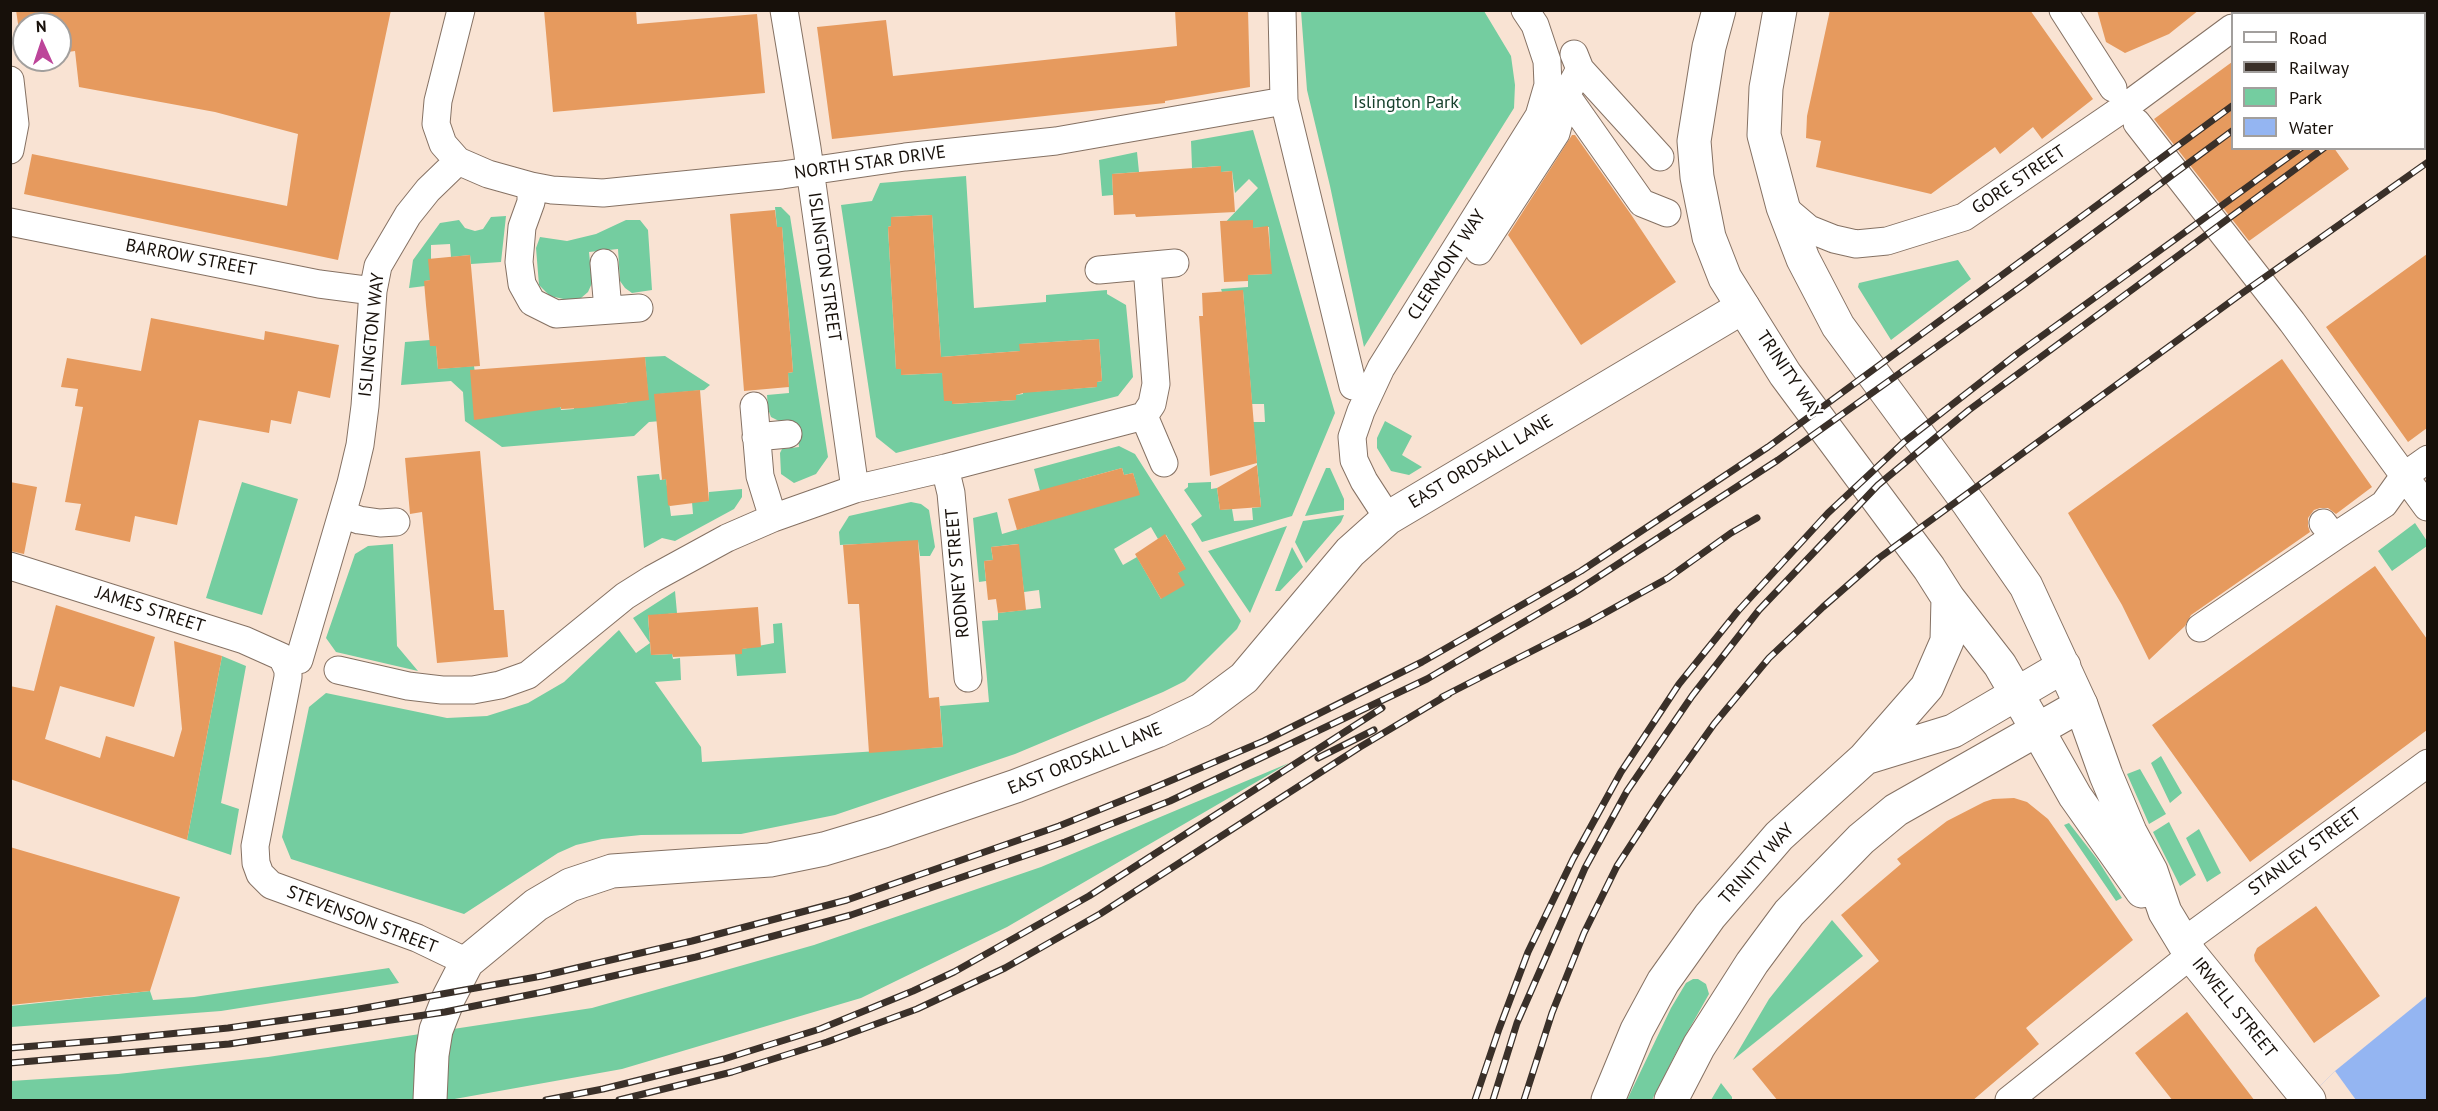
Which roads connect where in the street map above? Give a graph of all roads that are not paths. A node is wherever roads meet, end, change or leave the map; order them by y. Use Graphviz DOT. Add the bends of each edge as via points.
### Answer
graph roads {
  1 [pos="461,10"];
  2 [pos="784,10"];
  3 [pos="1282,10"];
  4 [pos="1525,10"];
  5 [pos="1719,10"];
  6 [pos="1780,10"];
  7 [pos="2063,10"];
  8 [pos="2231,29"];
  9 [pos="10,80"];
  10 [pos="2113,88"];
  11 [pos="1566,95"];
  12 [pos="1284,101"];
  13 [pos="2137,123"];
  14 [pos="10,150"];
  15 [pos="1660,158"];
  16 [pos="458,161"];
  17 [pos="810,171"];
  18 [pos="531,186"];
  19 [pos="1783,207"];
  20 [pos="1667,213"];
  21 [pos="10,222"];
  22 [pos="1479,251"];
  23 [pos="604,263"];
  24 [pos="1175,263"];
  25 [pos="1147,266"];
  26 [pos="1099,270"];
  27 [pos="373,291"];
  28 [pos="639,308"];
  29 [pos="1743,308"];
  30 [pos="608,310"];
  31 [pos="1353,386"];
  32 [pos="754,406"];
  33 [pos="1144,416"];
  34 [pos="788,434"];
  35 [pos="756,437"];
  36 [pos="2427,459"];
  37 [pos="1164,463"];
  38 [pos="945,468"];
  39 [pos="2404,476"];
  40 [pos="855,489"];
  41 [pos="2427,507"];
  42 [pos="342,514"];
  43 [pos="773,518"];
  44 [pos="1388,518"];
  45 [pos="396,522"];
  46 [pos="10,566"];
  47 [pos="1948,598"];
  48 [pos="2200,628"];
  49 [pos="292,661"];
  50 [pos="2064,666"];
  51 [pos="338,670"];
  52 [pos="968,678"];
  53 [pos="2016,693"];
  54 [pos="2081,705"];
  55 [pos="2037,729"];
  56 [pos="1864,759"];
  57 [pos="2427,763"];
  58 [pos="2165,912"];
  59 [pos="2187,948"];
  60 [pos="467,962"];
  61 [pos="2308,1100"];
  62 [pos="430,1101"];
  63 [pos="1608,1101"];
  64 [pos="1671,1101"];
  65 [pos="2009,1101"];
  1 -- 16 [label="street" via="436,124 443,144"];
  2 -- 17 [label="street, ISLINGTON STREET"];
  3 -- 12 [label="street"];
  4 -- 44 [label="street, CLERMONT WAY" via="1535,25 1547,62 1548,85 1539,116 1381,368 1352,437 1354,459"];
  5 -- 29 [label="main road, TRINITY WAY" via="1694,141 1709,237 1725,278"];
  6 -- 19 [label="main road" via="1766,88 1764,135"];
  7 -- 10 [label="street"];
  8 -- 19 [label="street, GORE STREET" via="1964,217 1887,241 1857,243 1809,229"];
  9 -- 14 [label="street" via="15,124"];
  11 -- 15 [label="street" via="1577,61"];
  11 -- 20 [label="street" via="1642,203"];
  11 -- 22 [label="street" via="1556,133"];
  12 -- 17 [label="street, NORTH STAR DRIVE" via="1056,141"];
  12 -- 31 [label="street"];
  13 -- 39 [label="street" via="2292,322"];
  16 -- 18 [label="street, NORTH STAR DRIVE"];
  16 -- 27 [label="street, ISLINGTON WAY" via="424,194 398,229 378,266"];
  17 -- 18 [label="street, NORTH STAR DRIVE" via="603,193"];
  17 -- 40 [label="street, ISLINGTON STREET"];
  18 -- 30 [label="street" via="519,262 522,284 532,302 556,314"];
  19 -- 50 [label="main road" via="1803,260 1838,326 2004,554 2025,586"];
  21 -- 27 [label="street, BARROW STREET" via="319,284"];
  23 -- 30 [label="street"];
  24 -- 25 [label="street"];
  25 -- 26 [label="street"];
  25 -- 33 [label="street" via="1156,384 1152,404"];
  27 -- 42 [label="street, ISLINGTON WAY" via="360,445"];
  28 -- 30 [label="street"];
  29 -- 44 [label="main road, EAST ORDSALL LANE"];
  29 -- 47 [label="main road, TRINITY WAY" via="1785,374"];
  32 -- 35 [label="street"];
  33 -- 37 [label="street"];
  33 -- 38 [label="street"];
  34 -- 35 [label="street"];
  35 -- 43 [label="street" via="760,476"];
  36 -- 39 [label="street"];
  38 -- 40 [label="street"];
  38 -- 52 [label="street, RODNEY STREET" via="951,493"];
  39 -- 41 [label="street"];
  39 -- 48 [label="street" via="2384,504 2328,530"];
  40 -- 43 [label="street"];
  42 -- 45 [label="street" via="359,520"];
  42 -- 49 [label="street, ISLINGTON WAY"];
  43 -- 51 [label="street" via="652,579 625,596 528,675 501,685 442,690"];
  44 -- 60 [label="main road, EAST ORDSALL LANE" via="1350,552 1244,678 1201,710 1016,786 824,849 770,860 612,871 570,885 536,906"];
  46 -- 49 [label="street, JAMES STREET" via="244,640"];
  47 -- 53 [label="main road, TRINITY WAY" via="2000,665"];
  47 -- 56 [label="main road" via="1947,641 1931,681"];
  49 -- 60 [label="street, STEVENSON STREET" via="255,846 260,874 271,885 417,938"];
  50 -- 53 [label="main road, TRINITY WAY"];
  50 -- 54 [label="main road"];
  53 -- 55 [label="main road, TRINITY WAY"];
  53 -- 56 [label="main road, TRINITY WAY" via="1953,731"];
  54 -- 55 [label="main road"];
  54 -- 58 [label="main road, IRWELL STREET" via="2106,775 2151,871"];
  55 -- 58 [label="main road, IRWELL STREET" via="2075,796 2146,897"];
  55 -- 64 [label="main road" via="1896,810 1828,870 1789,912 1752,963 1699,1046"];
  56 -- 63 [label="main road, TRINITY WAY" via="1779,836 1710,916 1663,982 1637,1030"];
  57 -- 59 [label="street, STANLEY STREET"];
  58 -- 59 [label="main road, IRWELL STREET"];
  59 -- 61 [label="main road, IRWELL STREET"];
  59 -- 65 [label="street, STANLEY STREET"];
  60 -- 62 [label="main road, EAST ORDSALL LANE" via="436,1030"];
}
